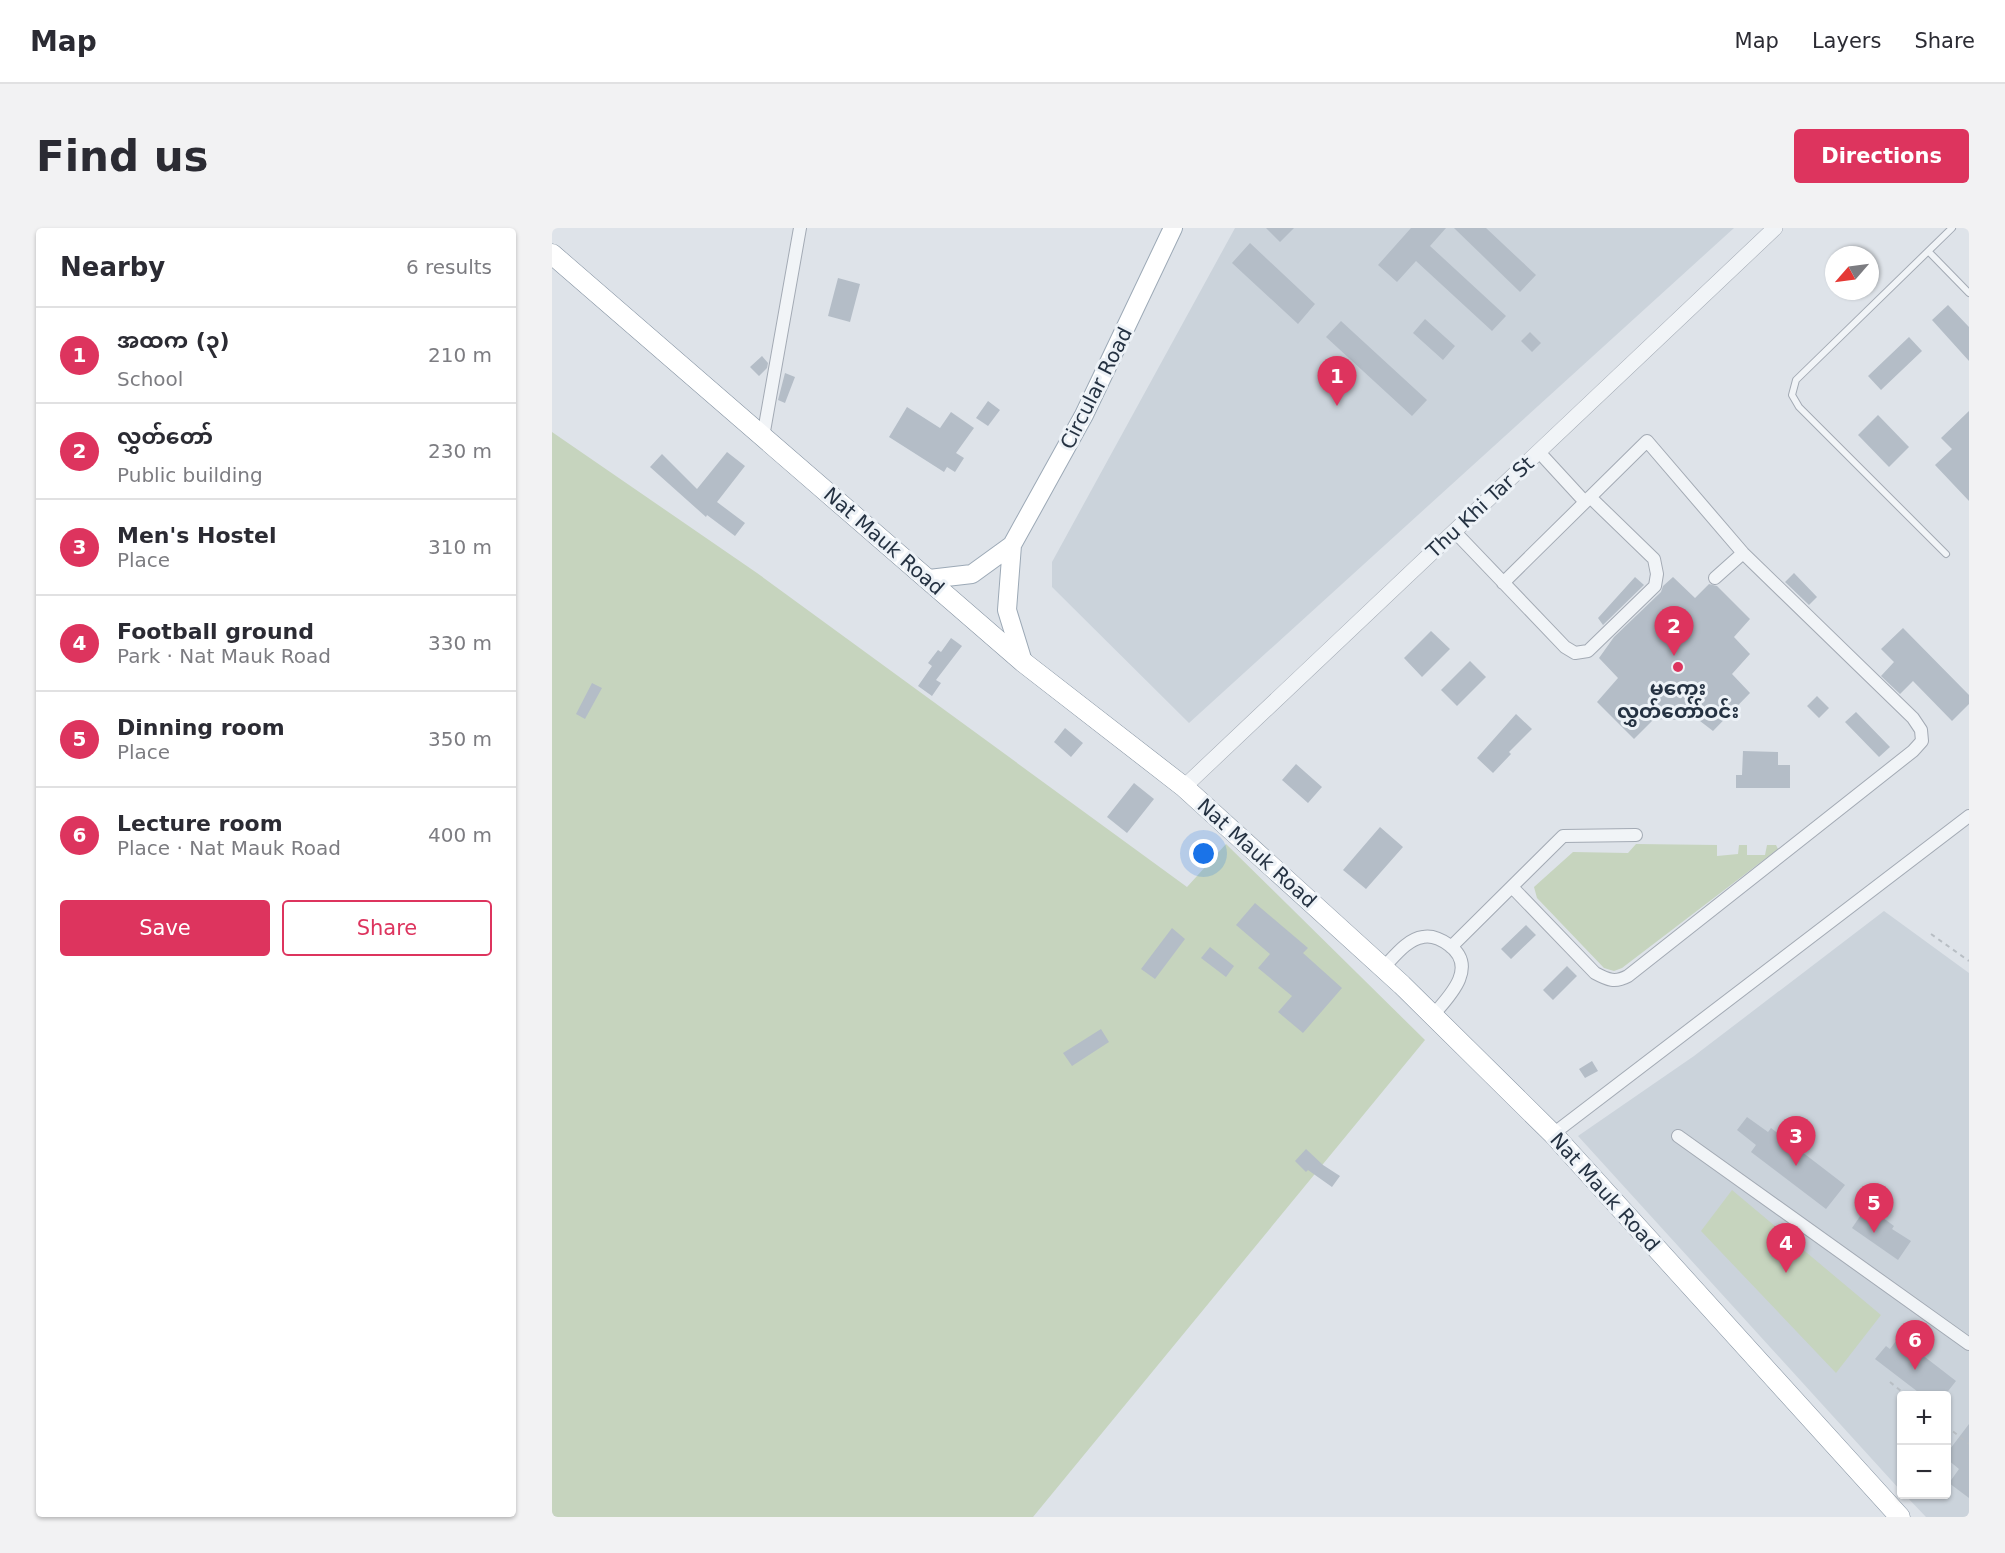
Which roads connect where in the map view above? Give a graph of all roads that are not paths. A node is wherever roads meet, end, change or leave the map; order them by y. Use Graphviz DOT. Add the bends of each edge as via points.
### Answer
graph roads {
  1 [pos="800,228"];
  2 [pos="1173,228"];
  3 [pos="1775,228"];
  4 [pos="1952,228"];
  5 [pos="1929,252"];
  6 [pos="552,254"];
  7 [pos="1969,293"];
  8 [pos="763,436"];
  9 [pos="1539,452"];
  10 [pos="1588,500"];
  11 [pos="1454,531"];
  12 [pos="1012,545"];
  13 [pos="1743,554"];
  14 [pos="1946,554"];
  15 [pos="1715,578"];
  16 [pos="929,579"];
  17 [pos="1503,584"];
  18 [pos="1023,662"];
  19 [pos="1184,787"];
  20 [pos="1969,816"];
  21 [pos="1636,835"];
  22 [pos="1512,887"];
  23 [pos="1451,947"];
  24 [pos="1383,968"];
  25 [pos="1433,1015"];
  26 [pos="1553,1134"];
  27 [pos="1678,1136"];
  28 [pos="1969,1344"];
  29 [pos="1900,1517"];
  1 -- 8 [label="street"];
  2 -- 12 [label="main road, Circular Road" via="1084,415"];
  3 -- 9 [label="street, Thu Khi Tar St"];
  4 -- 5 [label="lane"];
  5 -- 7 [label="lane"];
  5 -- 14 [label="lane" via="1796,381 1792,395 1799,407"];
  6 -- 8 [label="highway, Nat Mauk Road"];
  8 -- 16 [label="highway, Nat Mauk Road"];
  9 -- 10 [label="street"];
  9 -- 11 [label="street, Thu Khi Tar St"];
  10 -- 13 [label="street" via="1647,441"];
  10 -- 17 [label="street"];
  10 -- 17 [label="street" via="1654,559 1655,586 1588,651 1575,653"];
  11 -- 17 [label="street"];
  11 -- 19 [label="street, Thu Khi Tar St"];
  12 -- 16 [label="main road" via="972,574"];
  12 -- 18 [label="main road" via="1007,610"];
  13 -- 15 [label="street"];
  13 -- 22 [label="street" via="1913,718 1921,730 1922,741 1618,981 1595,973"];
  16 -- 18 [label="highway, Nat Mauk Road"];
  18 -- 19 [label="highway, Nat Mauk Road"];
  19 -- 24 [label="highway, Nat Mauk Road"];
  20 -- 26 [label="street"];
  21 -- 22 [label="street" via="1563,836"];
  22 -- 23 [label="street"];
  23 -- 24 [label="street" via="1439,939 1423,937 1409,943"];
  23 -- 25 [label="street" via="1460,960 1461,975 1455,991"];
  24 -- 25 [label="highway, Nat Mauk Road"];
  25 -- 26 [label="highway, Nat Mauk Road"];
  26 -- 29 [label="highway, Nat Mauk Road"];
  27 -- 28 [label="street"];
}
